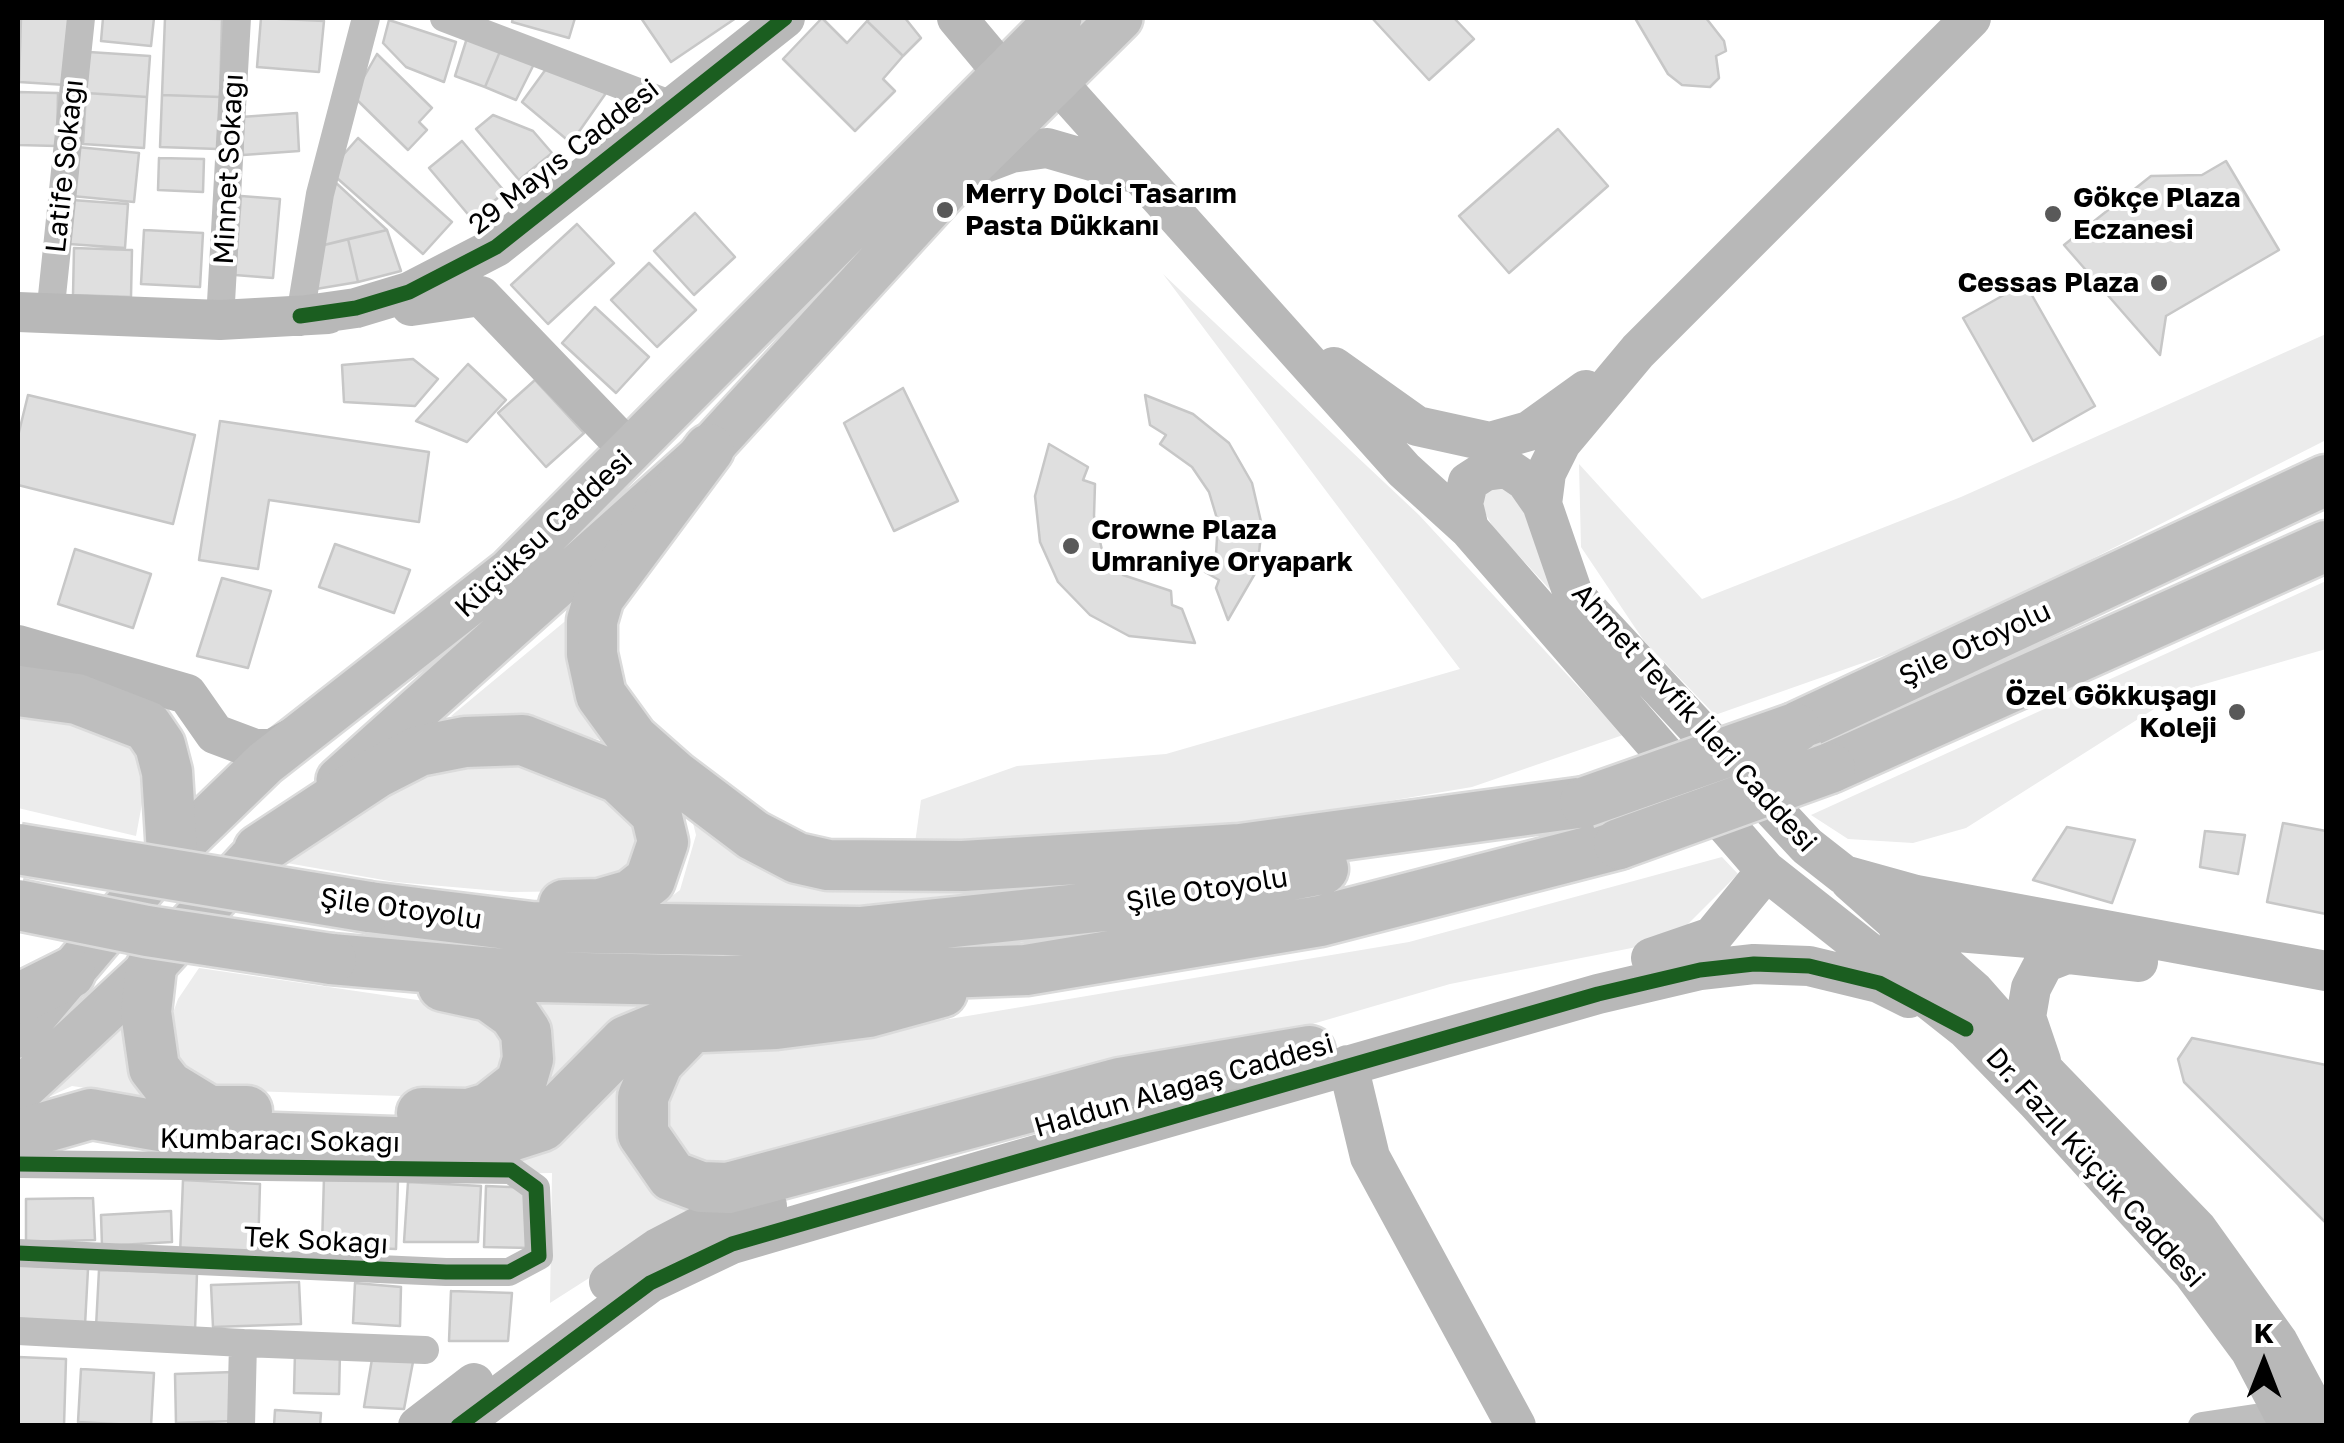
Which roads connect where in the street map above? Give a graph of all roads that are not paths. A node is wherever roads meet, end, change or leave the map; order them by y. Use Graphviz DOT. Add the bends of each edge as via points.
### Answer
graph roads {
  1 [pos="81,18"];
  2 [pos="237,18"];
  3 [pos="366,18"];
  4 [pos="444,18"];
  5 [pos="957,18"];
  6 [pos="1058,18"];
  7 [pos="1072,18"];
  8 [pos="1120,18"];
  9 [pos="1971,18"];
  10 [pos="776,20"];
  11 [pos="1004,73"];
  12 [pos="1055,80"];
  13 [pos="670,104"];
  14 [pos="966,170"];
  15 [pos="1137,174"];
  16 [pos="496,247"];
  17 [pos="480,296"];
  18 [pos="34,314"];
  19 [pos="300,316"];
  20 [pos="1267,317"];
  21 [pos="220,320"];
  22 [pos="1638,351"];
  23 [pos="708,449"];
  24 [pos="631,452"];
  25 [pos="2326,480"];
  26 [pos="1542,504"];
  27 [pos="1469,528"];
  28 [pos="2326,546"];
  29 [pos="18,644"];
  30 [pos="18,691"];
  31 [pos="306,731"];
  32 [pos="1585,802"];
  33 [pos="18,849"];
  34 [pos="259,850"];
  35 [pos="172,853"];
  36 [pos="1766,870"];
  37 [pos="1844,875"];
  38 [pos="18,905"];
  39 [pos="369,907"];
  40 [pos="1903,928"];
  41 [pos="332,959"];
  42 [pos="2138,962"];
  43 [pos="151,968"];
  44 [pos="1026,970"];
  45 [pos="2326,971"];
  46 [pos="70,973"];
  47 [pos="18,999"];
  48 [pos="2326,1000"];
  49 [pos="691,1028"];
  50 [pos="1966,1029"];
  51 [pos="18,1035"];
  52 [pos="1329,1058"];
  53 [pos="2048,1075"];
  54 [pos="18,1092"];
  55 [pos="18,1135"];
  56 [pos="18,1164"];
  57 [pos="536,1188"];
  58 [pos="18,1253"];
  59 [pos="18,1331"];
  60 [pos="244,1343"];
  61 [pos="426,1350"];
  62 [pos="2302,1419"];
  63 [pos="241,1426"];
  64 [pos="418,1426"];
  65 [pos="458,1426"];
  66 [pos="1516,1426"];
  67 [pos="2202,1426"];
  1 -- 18 [label="street, Latife Sokağı"];
  2 -- 21 [label="street, Minnet Sokağı"];
  3 -- 19 [label="street" via="320,194"];
  4 -- 13 [label="street"];
  5 -- 11 [label="street"];
  6 -- 11 [label="main road, Küçüksu Caddesi"];
  7 -- 12 [label="main road" via="1054,54"];
  8 -- 12 [label="main road"];
  9 -- 22 [label="street"];
  10 -- 13 [label="street, 29 Mayıs Caddesi"];
  11 -- 14 [label="main road" via="1002,103"];
  11 -- 24 [label="main road, Küçüksu Caddesi"];
  12 -- 14 [label="main road"];
  12 -- 15 [label="street, Ahmet Tevfik İleri Caddesi"];
  13 -- 16 [label="street, 29 Mayıs Caddesi"];
  14 -- 15 [label="street" via="1047,148"];
  14 -- 23 [label="main road, Küçüksu Caddesi"];
  15 -- 20 [label="street, Ahmet Tevfik İleri Caddesi"];
  16 -- 17 [label="street" via="482,266"];
  16 -- 19 [label="street, 29 Mayıs Caddesi" via="409,292"];
  17 -- 19 [label="street, 29 Mayıs Caddesi"];
  17 -- 24 [label="street"];
  18 -- 21 [label="street, 29 Mayıs Caddesi"];
  19 -- 21 [label="street, 29 Mayıs Caddesi"];
  20 -- 22 [label="street" via="1417,426 1490,442 1529,431"];
  20 -- 27 [label="street, Ahmet Tevfik İleri Caddesi" via="1404,470"];
  22 -- 26 [label="street" via="1561,443 1546,473"];
  23 -- 32 [label="highway" via="599,597 592,654 600,696 633,739 675,776 752,835 797,858 828,865 962,866 1240,849"];
  23 -- 34 [label="main road, Küçüksu Caddesi"];
  24 -- 31 [label="main road, Küçüksu Caddesi" via="480,599"];
  25 -- 32 [label="highway, Şile Otoyolu, bridge" via="1795,728"];
  26 -- 27 [label="street, Ahmet Tevfik İleri Caddesi" via="1507,468 1485,471 1468,482 1463,504"];
  26 -- 37 [label="street, Ahmet Tevfik İleri Caddesi" via="1574,594 1807,846"];
  27 -- 36 [label="street, Ahmet Tevfik İleri Caddesi"];
  28 -- 44 [label="highway, Şile Otoyolu, bridge" via="1830,768 1619,844 1320,921"];
  29 -- 31 [label="street" via="187,694 214,734 255,749"];
  30 -- 35 [label="highway" via="76,699 147,726 168,772"];
  31 -- 35 [label="main road, Küçüksu Caddesi"];
  32 -- 39 [label="highway, Şile Otoyolu" via="1336,866 1154,901 860,932 531,927"];
  33 -- 39 [label="highway, Şile Otoyolu, bridge"];
  34 -- 39 [label="highway" via="376,773 419,752 465,742 523,740 575,757 619,778 656,813 663,842 659,859 650,880 631,895 600,904"];
  34 -- 43 [label="main road, Küçüksu Caddesi"];
  35 -- 46 [label="main road, Küçüksu Caddesi"];
  36 -- 40 [label="street" via="1828,904"];
  36 -- 50 [label="street, Dr. Fazıl Küçük Caddesi"];
  36 -- 52 [label="street, Haldun Alagaş Caddesi" via="1712,937 1512,992"];
  37 -- 40 [label="street, Dr. Fazıl Küçük Caddesi"];
  37 -- 45 [label="street, Ahmet Tevfik İleri Caddesi" via="1916,895"];
  38 -- 41 [label="highway, Şile Otoyolu, bridge"];
  40 -- 42 [label="street" via="2036,939"];
  40 -- 53 [label="street, Dr. Fazıl Küçük Caddesi" via="1974,991"];
  41 -- 43 [label="highway" via="489,996 526,1032 521,1083 504,1100 469,1114 208,1111 168,1086 154,1068 146,1012"];
  41 -- 44 [label="highway, Şile Otoyolu" via="539,977 705,980"];
  42 -- 48 [label="street"];
  42 -- 53 [label="street" via="2067,954 2044,962 2026,1018"];
  43 -- 54 [label="main road, Küçüksu Caddesi"];
  44 -- 49 [label="highway" via="869,1012"];
  46 -- 47 [label="highway"];
  46 -- 51 [label="main road, Küçüksu Caddesi"];
  49 -- 52 [label="highway" via="658,1062 643,1097 643,1134 672,1176 701,1187 728,1188 1120,1084"];
  49 -- 55 [label="highway" via="655,1029 626,1041 542,1126 483,1145 214,1136 91,1114"];
  50 -- 52 [label="street, Haldun Alagaş Caddesi" via="1880,983 1810,966 1754,964 1700,970"];
  50 -- 62 [label="street, Dr. Fazıl Küçük Caddesi" via="2192,1272"];
  52 -- 64 [label="street, Haldun Alagaş Caddesi" via="704,1224 618,1274"];
  52 -- 65 [label="street, Haldun Alagaş Caddesi" via="732,1244 650,1282"];
  52 -- 66 [label="street" via="1370,1157"];
  53 -- 62 [label="street, Dr. Fazıl Küçük Caddesi" via="2220,1257 2278,1342"];
  56 -- 57 [label="street, Kumbaracı Sokağı" via="511,1170"];
  57 -- 58 [label="street, Tek Sokağı" via="540,1256 509,1272"];
  59 -- 60 [label="street"];
  60 -- 61 [label="street"];
  60 -- 63 [label="street"];
  62 -- 67 [label="street" via="2232,1418"];
}
